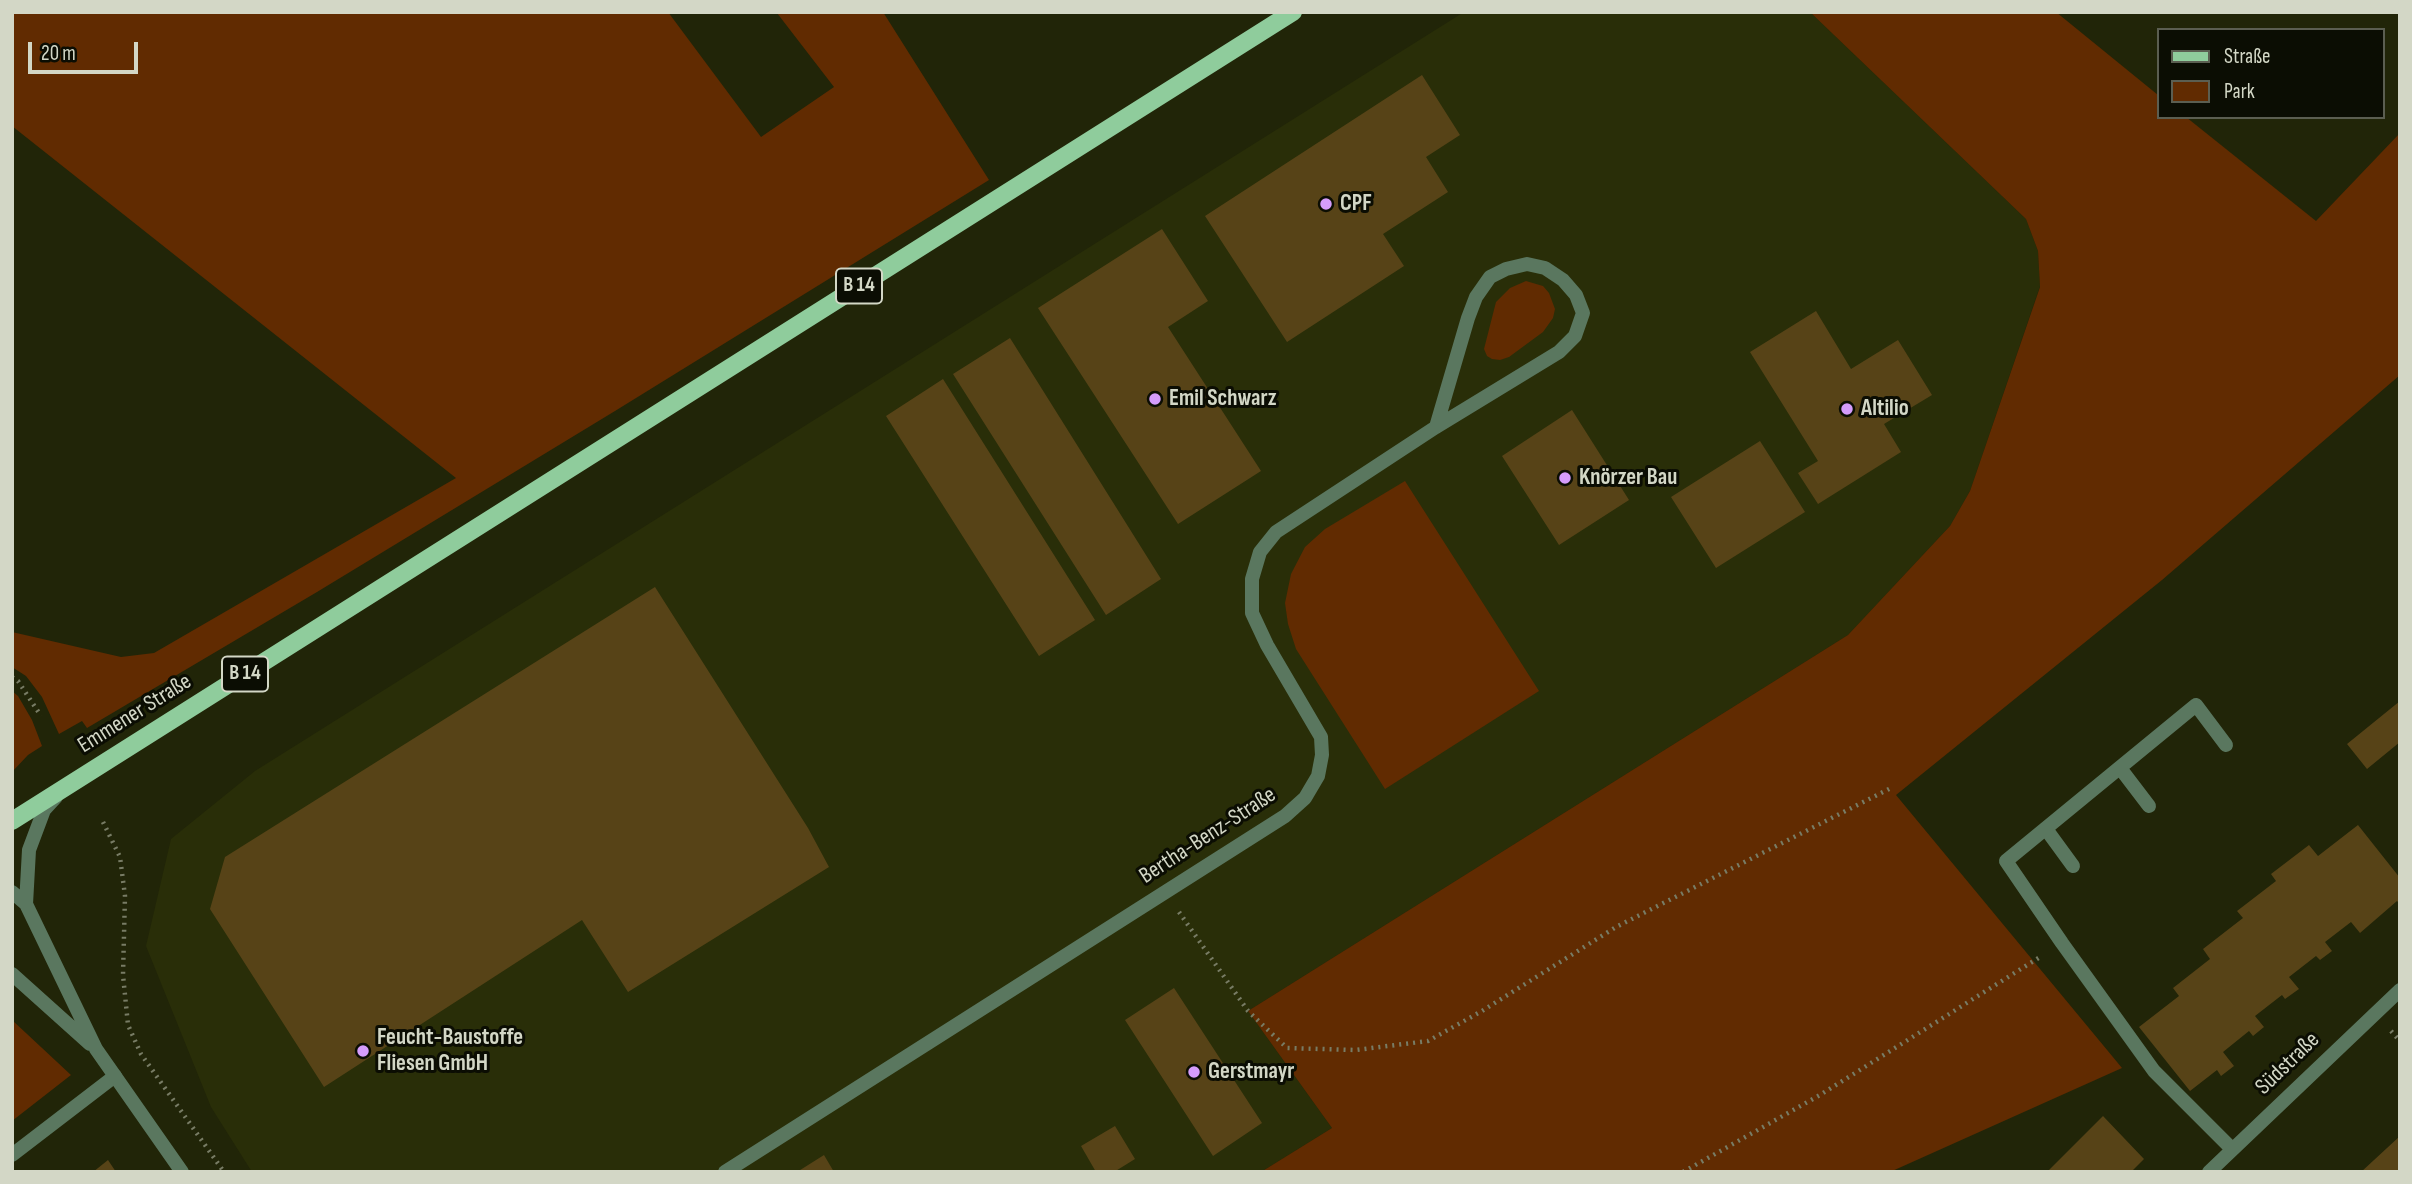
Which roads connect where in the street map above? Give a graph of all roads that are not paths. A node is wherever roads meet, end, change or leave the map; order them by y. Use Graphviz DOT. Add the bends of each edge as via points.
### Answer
graph roads {
  1 [pos="1293,12"];
  2 [pos="1436,427"];
  3 [pos="2226,744"];
  4 [pos="2120,768"];
  5 [pos="64,788"];
  6 [pos="2149,806"];
  7 [pos="12,821"];
  8 [pos="2046,829"];
  9 [pos="2073,866"];
  10 [pos="12,892"];
  11 [pos="26,904"];
  12 [pos="12,974"];
  13 [pos="2400,990"];
  14 [pos="96,1049"];
  15 [pos="115,1076"];
  16 [pos="2232,1149"];
  17 [pos="12,1155"];
  18 [pos="181,1172"];
  19 [pos="725,1172"];
  20 [pos="2209,1172"];
  1 -- 5 [label="main road, Emmener Straße / B 14"];
  2 -- 2 [label="street, Bertha-Benz-Straße" via="1468,318 1490,277 1527,264 1545,268 1563,280 1583,313 1575,336 1559,352"];
  2 -- 19 [label="street, Bertha-Benz-Straße" via="1276,532 1260,552 1252,579 1252,613 1321,737 1318,776 1305,798 1285,816"];
  3 -- 4 [label="street" via="2196,705"];
  4 -- 6 [label="street"];
  4 -- 8 [label="street"];
  5 -- 7 [label="main road, Emmener Straße / B 14"];
  5 -- 11 [label="street" via="44,810 29,850"];
  8 -- 9 [label="street"];
  8 -- 16 [label="street" via="2006,861 2154,1072"];
  10 -- 11 [label="street"];
  11 -- 14 [label="street"];
  12 -- 14 [label="street"];
  13 -- 16 [label="street, Südstraße"];
  14 -- 15 [label="street"];
  15 -- 17 [label="street"];
  15 -- 18 [label="street"];
  16 -- 20 [label="street, Südstraße"];
}
